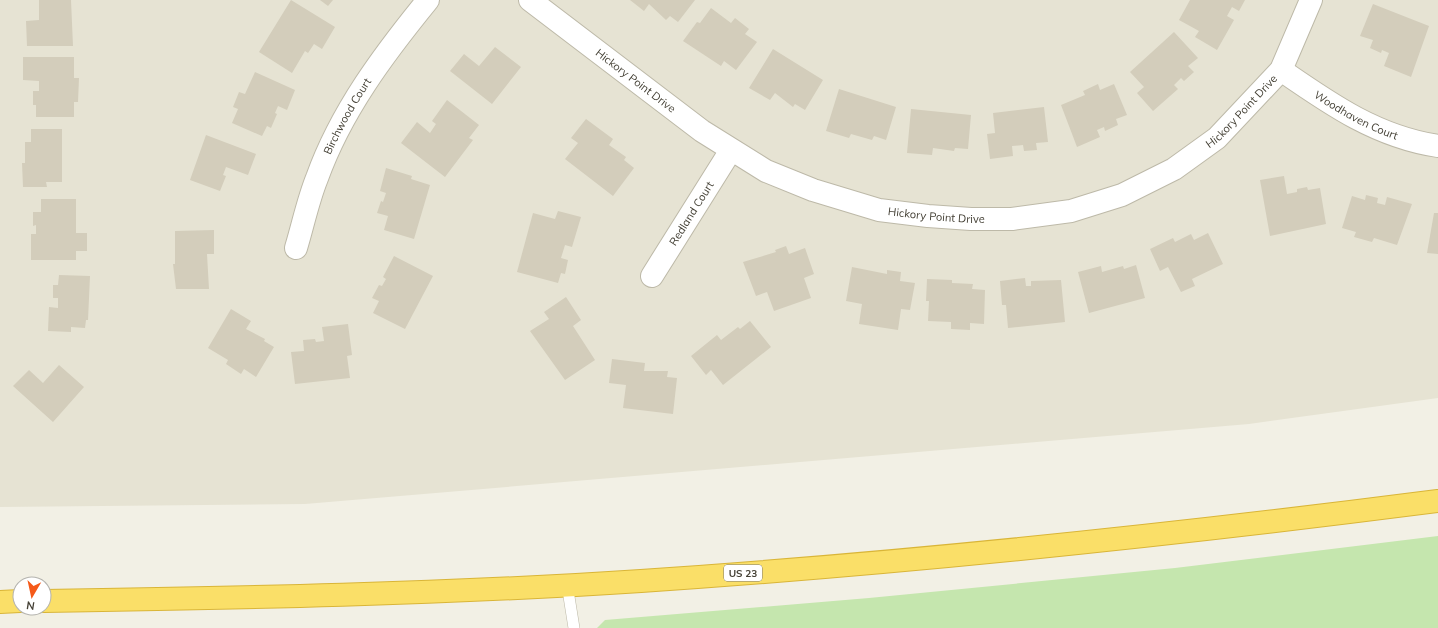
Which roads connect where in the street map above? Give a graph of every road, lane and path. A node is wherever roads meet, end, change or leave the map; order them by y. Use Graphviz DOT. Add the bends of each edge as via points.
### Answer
graph roads {
  1 [pos="428,0"];
  2 [pos="530,0"];
  3 [pos="1311,0"];
  4 [pos="1281,70"];
  5 [pos="1438,146"];
  6 [pos="731,150"];
  7 [pos="296,248"];
  8 [pos="652,276"];
  9 [pos="1438,501"];
  10 [pos="567,584"];
  11 [pos="12,601"];
  12 [pos="52,601"];
  13 [pos="0,602"];
  14 [pos="574,628"];
  1 -- 7 [label="street, Birchwood Court" via="371,76 343,119 317,177"];
  2 -- 6 [label="street, Hickory Point Drive" via="702,132"];
  3 -- 4 [label="street, Hickory Point Drive"];
  4 -- 5 [label="street, Woodhaven Court" via="1338,109 1359,120 1399,137"];
  4 -- 6 [label="street, Hickory Point Drive" via="1217,138 1174,169 1122,195 1050,215 970,219 879,210 795,183 766,171"];
  6 -- 8 [label="street, Redland Court"];
  9 -- 10 [label="highway, US 23" via="1224,528 970,555 640,581"];
  10 -- 12 [label="highway, US 23" via="335,596"];
  10 -- 14 [label="lane"];
  11 -- 13 [label="highway"];
}
